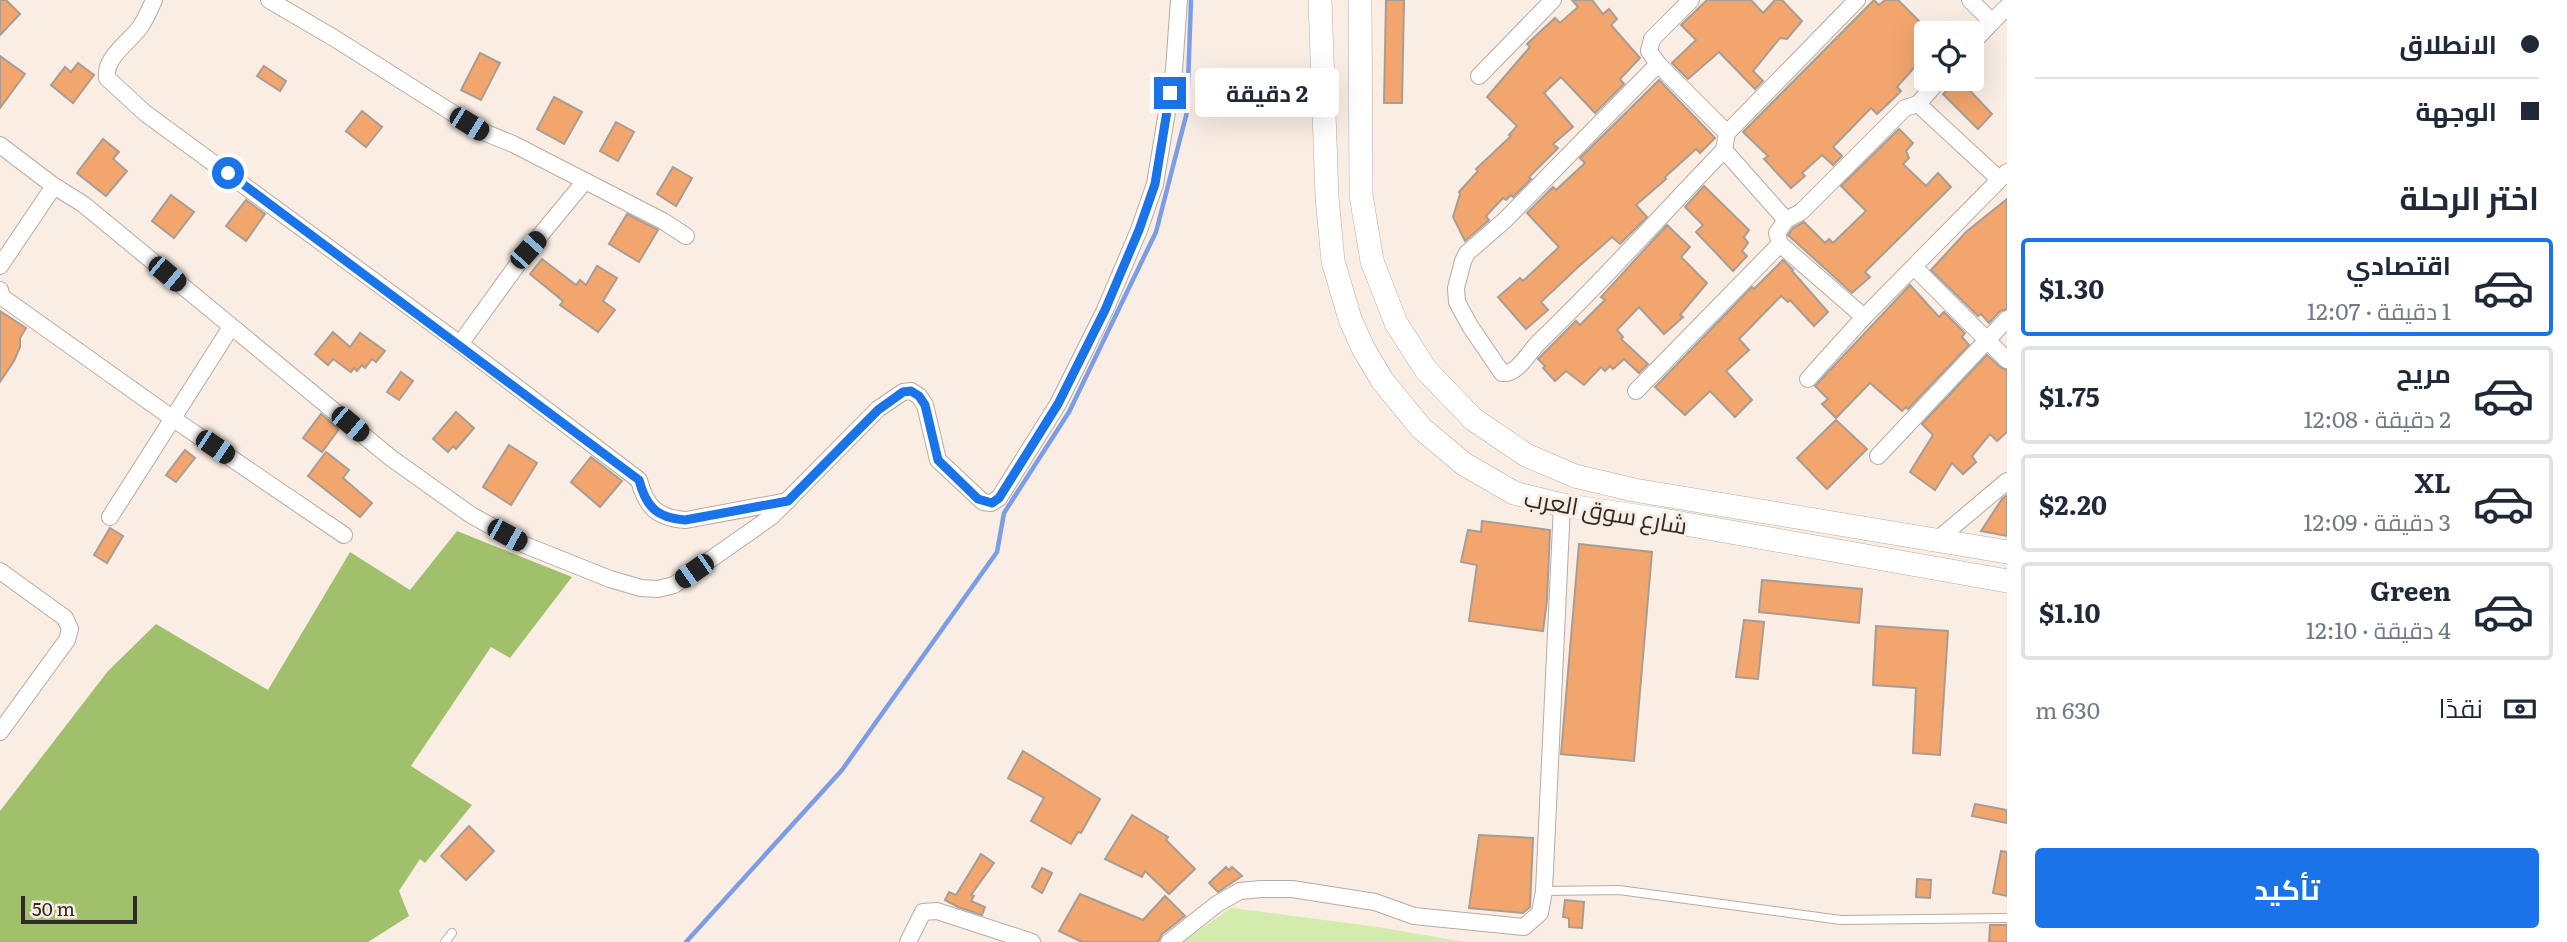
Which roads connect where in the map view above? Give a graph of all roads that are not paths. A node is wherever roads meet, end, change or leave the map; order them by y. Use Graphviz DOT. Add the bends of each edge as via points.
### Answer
graph roads {
  1 [pos="154,0"];
  2 [pos="269,0"];
  3 [pos="1179,0"];
  4 [pos="1320,0"];
  5 [pos="1360,0"];
  6 [pos="1553,0"];
  7 [pos="1691,0"];
  8 [pos="1857,0"];
  9 [pos="1970,0"];
  10 [pos="2007,7"];
  11 [pos="1992,22"];
  12 [pos="1984,30"];
  13 [pos="1658,64"];
  14 [pos="1479,76"];
  15 [pos="1929,91"];
  16 [pos="1918,104"];
  17 [pos="1727,133"];
  18 [pos="0,145"];
  19 [pos="1724,150"];
  20 [pos="2003,176"];
  21 [pos="585,181"];
  22 [pos="54,186"];
  23 [pos="1786,220"];
  24 [pos="686,236"];
  25 [pos="1780,244"];
  26 [pos="0,266"];
  27 [pos="1915,268"];
  28 [pos="0,290"];
  29 [pos="1864,317"];
  30 [pos="2007,318"];
  31 [pos="231,327"];
  32 [pos="1985,340"];
  33 [pos="460,344"];
  34 [pos="2007,360"];
  35 [pos="1808,379"];
  36 [pos="1636,391"];
  37 [pos="172,418"];
  38 [pos="1878,456"];
  39 [pos="2007,481"];
  40 [pos="788,501"];
  41 [pos="1562,505"];
  42 [pos="110,517"];
  43 [pos="344,535"];
  44 [pos="1937,540"];
  45 [pos="2007,552"];
  46 [pos="0,571"];
  47 [pos="2007,581"];
  48 [pos="5,713"];
  49 [pos="0,732"];
  50 [pos="1544,891"];
  51 [pos="2007,918"];
  52 [pos="452,933"];
  53 [pos="445,942"];
  54 [pos="908,942"];
  55 [pos="1032,942"];
  56 [pos="1169,942"];
  1 -- 33 [label="street" via="140,28 109,63 107,78 145,113"];
  2 -- 21 [label="street" via="481,131"];
  3 -- 40 [label="street" via="1174,70 1155,184 1139,230 1058,404 999,498 983,502 938,460 925,405 911,391 878,410"];
  4 -- 41 [label="main road, شارع سوق العرب" via="1333,261 1363,348 1382,380 1422,428 1464,464 1514,493"];
  5 -- 44 [label="main road" via="1361,195 1372,261 1409,345 1473,419 1526,455 1575,476 1634,490"];
  6 -- 14 [label="street"];
  7 -- 13 [label="street" via="1652,39 1649,51"];
  8 -- 17 [label="street"];
  9 -- 11 [label="street"];
  10 -- 11 [label="street"];
  11 -- 12 [label="street"];
  13 -- 17 [label="street"];
  13 -- 19 [label="street" via="1463,261 1457,302 1502,373 1515,371 1529,351"];
  15 -- 16 [label="street"];
  16 -- 20 [label="street"];
  16 -- 23 [label="street" via="1905,108 1801,212"];
  17 -- 19 [label="street"];
  18 -- 22 [label="street"];
  19 -- 23 [label="street"];
  20 -- 27 [label="street"];
  21 -- 24 [label="street"];
  21 -- 33 [label="street"];
  22 -- 26 [label="street"];
  22 -- 31 [label="street" via="83,204"];
  23 -- 25 [label="street" via="1777,233"];
  25 -- 29 [label="street"];
  25 -- 36 [label="street"];
  27 -- 29 [label="street"];
  27 -- 32 [label="street"];
  28 -- 37 [label="street" via="2,297"];
  29 -- 35 [label="street"];
  30 -- 32 [label="street"];
  31 -- 37 [label="street"];
  31 -- 40 [label="street" via="391,458 471,515 525,545 610,579 641,588 674,584"];
  32 -- 34 [label="street"];
  32 -- 38 [label="street"];
  33 -- 40 [label="street" via="639,480 644,499 672,519"];
  37 -- 42 [label="street"];
  37 -- 43 [label="street"];
  39 -- 44 [label="street"];
  41 -- 47 [label="main road, شارع سوق العرب"];
  41 -- 50 [label="street"];
  44 -- 45 [label="main road"];
  46 -- 48 [label="street" via="65,618 70,629 67,640"];
  48 -- 49 [label="street"];
  50 -- 51 [label="lane" via="1619,890 1841,920"];
  50 -- 56 [label="street" via="1540,913 1524,927 1414,916 1375,902 1292,889 1240,891"];
  52 -- 53 [label="lane"];
  54 -- 55 [label="street" via="923,912 937,911"];
}
